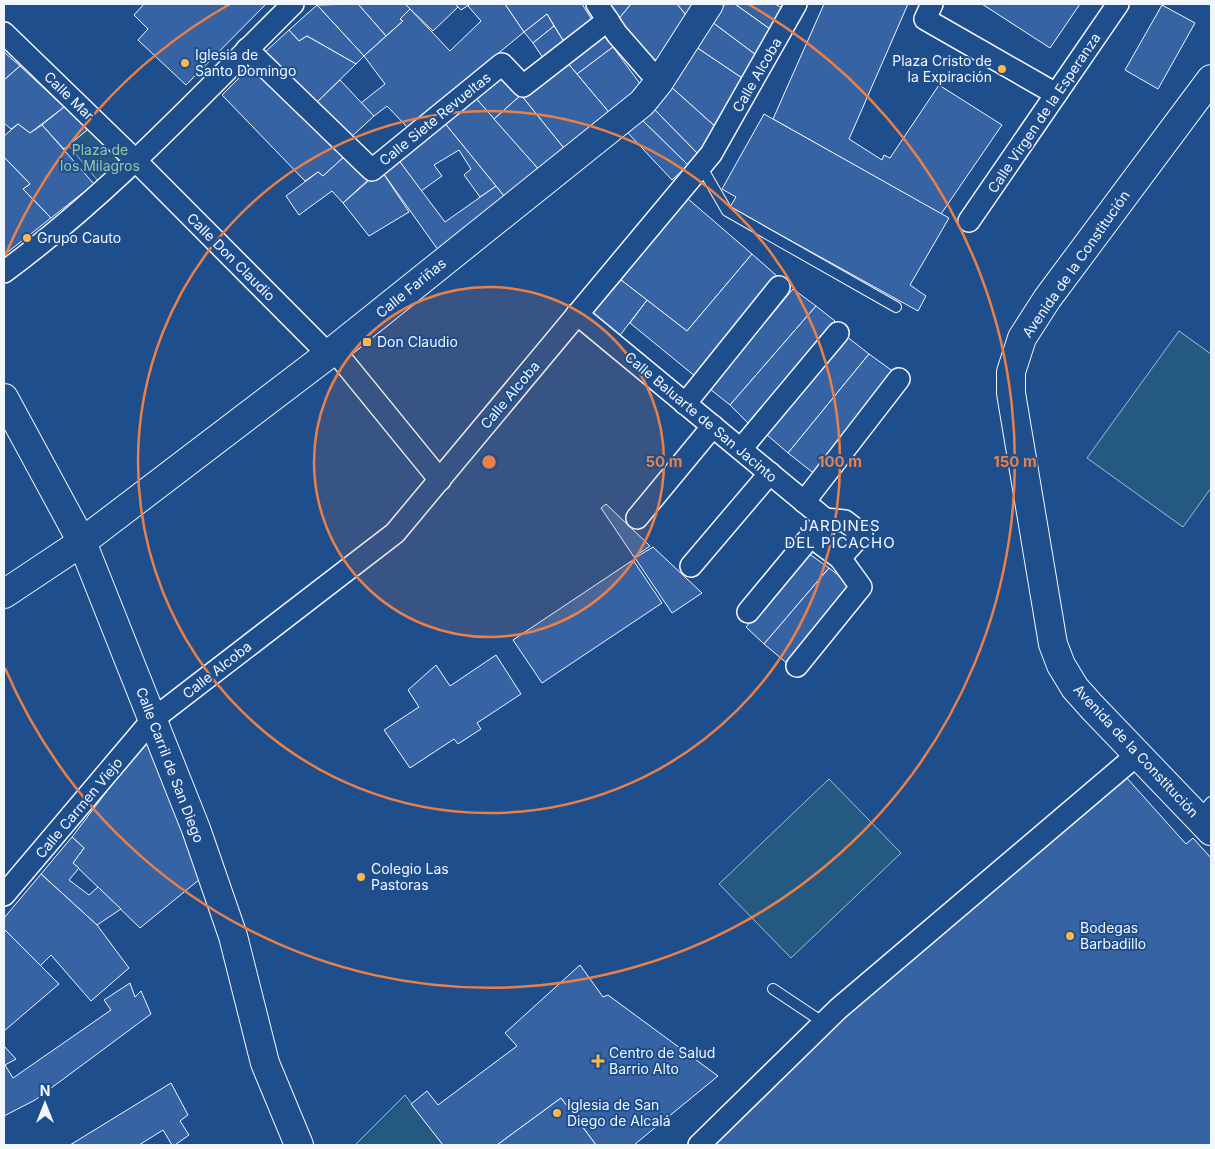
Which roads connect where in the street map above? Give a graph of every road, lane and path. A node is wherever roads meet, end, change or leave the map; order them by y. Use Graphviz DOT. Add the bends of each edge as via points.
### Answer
graph roads {
  1 [pos="293,4"];
  2 [pos="708,4"];
  3 [pos="796,4"];
  4 [pos="1118,4"];
  5 [pos="929,11"];
  6 [pos="602,12"];
  7 [pos="4,33"];
  8 [pos="247,49"];
  9 [pos="1211,79"];
  10 [pos="659,82"];
  11 [pos="1056,94"];
  12 [pos="134,160"];
  13 [pos="701,166"];
  14 [pos="969,221"];
  15 [pos="4,272"];
  16 [pos="779,287"];
  17 [pos="896,307"];
  18 [pos="578,314"];
  19 [pos="838,333"];
  20 [pos="331,352"];
  21 [pos="899,379"];
  22 [pos="4,398"];
  23 [pos="686,404"];
  24 [pos="713,426"];
  25 [pos="741,449"];
  26 [pos="770,474"];
  27 [pos="440,480"];
  28 [pos="804,502"];
  29 [pos="637,518"];
  30 [pos="825,519"];
  31 [pos="82,542"];
  32 [pos="840,558"];
  33 [pos="692,566"];
  34 [pos="4,594"];
  35 [pos="748,612"];
  36 [pos="797,666"];
  37 [pos="152,720"];
  38 [pos="1138,754"];
  39 [pos="1207,817"];
  40 [pos="4,895"];
  41 [pos="774,989"];
  42 [pos="824,1023"];
  43 [pos="299,1145"];
  44 [pos="699,1145"];
  1 -- 8 [label="street"];
  2 -- 10 [label="street, Calle Fariñas"];
  3 -- 13 [label="street, Calle Alcoba" via="758,75"];
  4 -- 11 [label="street, Calle Virgen de la Esperanza"];
  5 -- 11 [label="street"];
  6 -- 8 [label="street, Calle Siete Revueltas" via="523,86 502,64 372,170"];
  6 -- 10 [label="street"];
  7 -- 12 [label="street, Calle Mar"];
  8 -- 12 [label="street"];
  9 -- 38 [label="street, Avenida de la Constitución" via="1047,299 1022,338 1011,372 1011,393 1053,644 1075,688"];
  10 -- 20 [label="street, Calle Fariñas" via="642,103"];
  11 -- 14 [label="street, Calle Virgen de la Esperanza"];
  12 -- 15 [label="street" via="51,237"];
  12 -- 20 [label="street, Calle Don Claudio"];
  13 -- 17 [label="lane" via="727,211"];
  13 -- 18 [label="street, Calle Alcoba"];
  16 -- 23 [label="street"];
  18 -- 23 [label="street, Calle Baluarte de San Jacinto"];
  18 -- 27 [label="street, Calle Alcoba"];
  19 -- 25 [label="street"];
  20 -- 27 [label="street, Calle Don Claudio"];
  20 -- 31 [label="street, Calle Fariñas"];
  21 -- 28 [label="street"];
  22 -- 31 [label="street, Calle Carril de San Diego"];
  23 -- 24 [label="street, Calle Baluarte de San Jacinto"];
  24 -- 25 [label="street, Calle Baluarte de San Jacinto"];
  24 -- 29 [label="street"];
  25 -- 26 [label="street, Calle Baluarte de San Jacinto"];
  26 -- 28 [label="street, Calle Baluarte de San Jacinto"];
  26 -- 33 [label="street"];
  27 -- 37 [label="street, Calle Alcoba" via="395,533"];
  28 -- 30 [label="street, Calle Baluarte de San Jacinto"];
  30 -- 32 [label="street" via="821,544"];
  30 -- 32 [label="street, Calle Baluarte de San Jacinto" via="845,521 862,534"];
  30 -- 35 [label="street"];
  31 -- 34 [label="street, Calle Fariñas"];
  31 -- 37 [label="street, Calle Carril de San Diego"];
  32 -- 36 [label="street" via="861,587"];
  37 -- 40 [label="street, Calle Carmen Viejo"];
  37 -- 43 [label="street, Calle Carril de San Diego" via="234,936 265,1063"];
  38 -- 39 [label="street, Avenida de la Constitución"];
  38 -- 42 [label="street"];
  41 -- 42 [label="lane"];
  42 -- 44 [label="street"];
}
